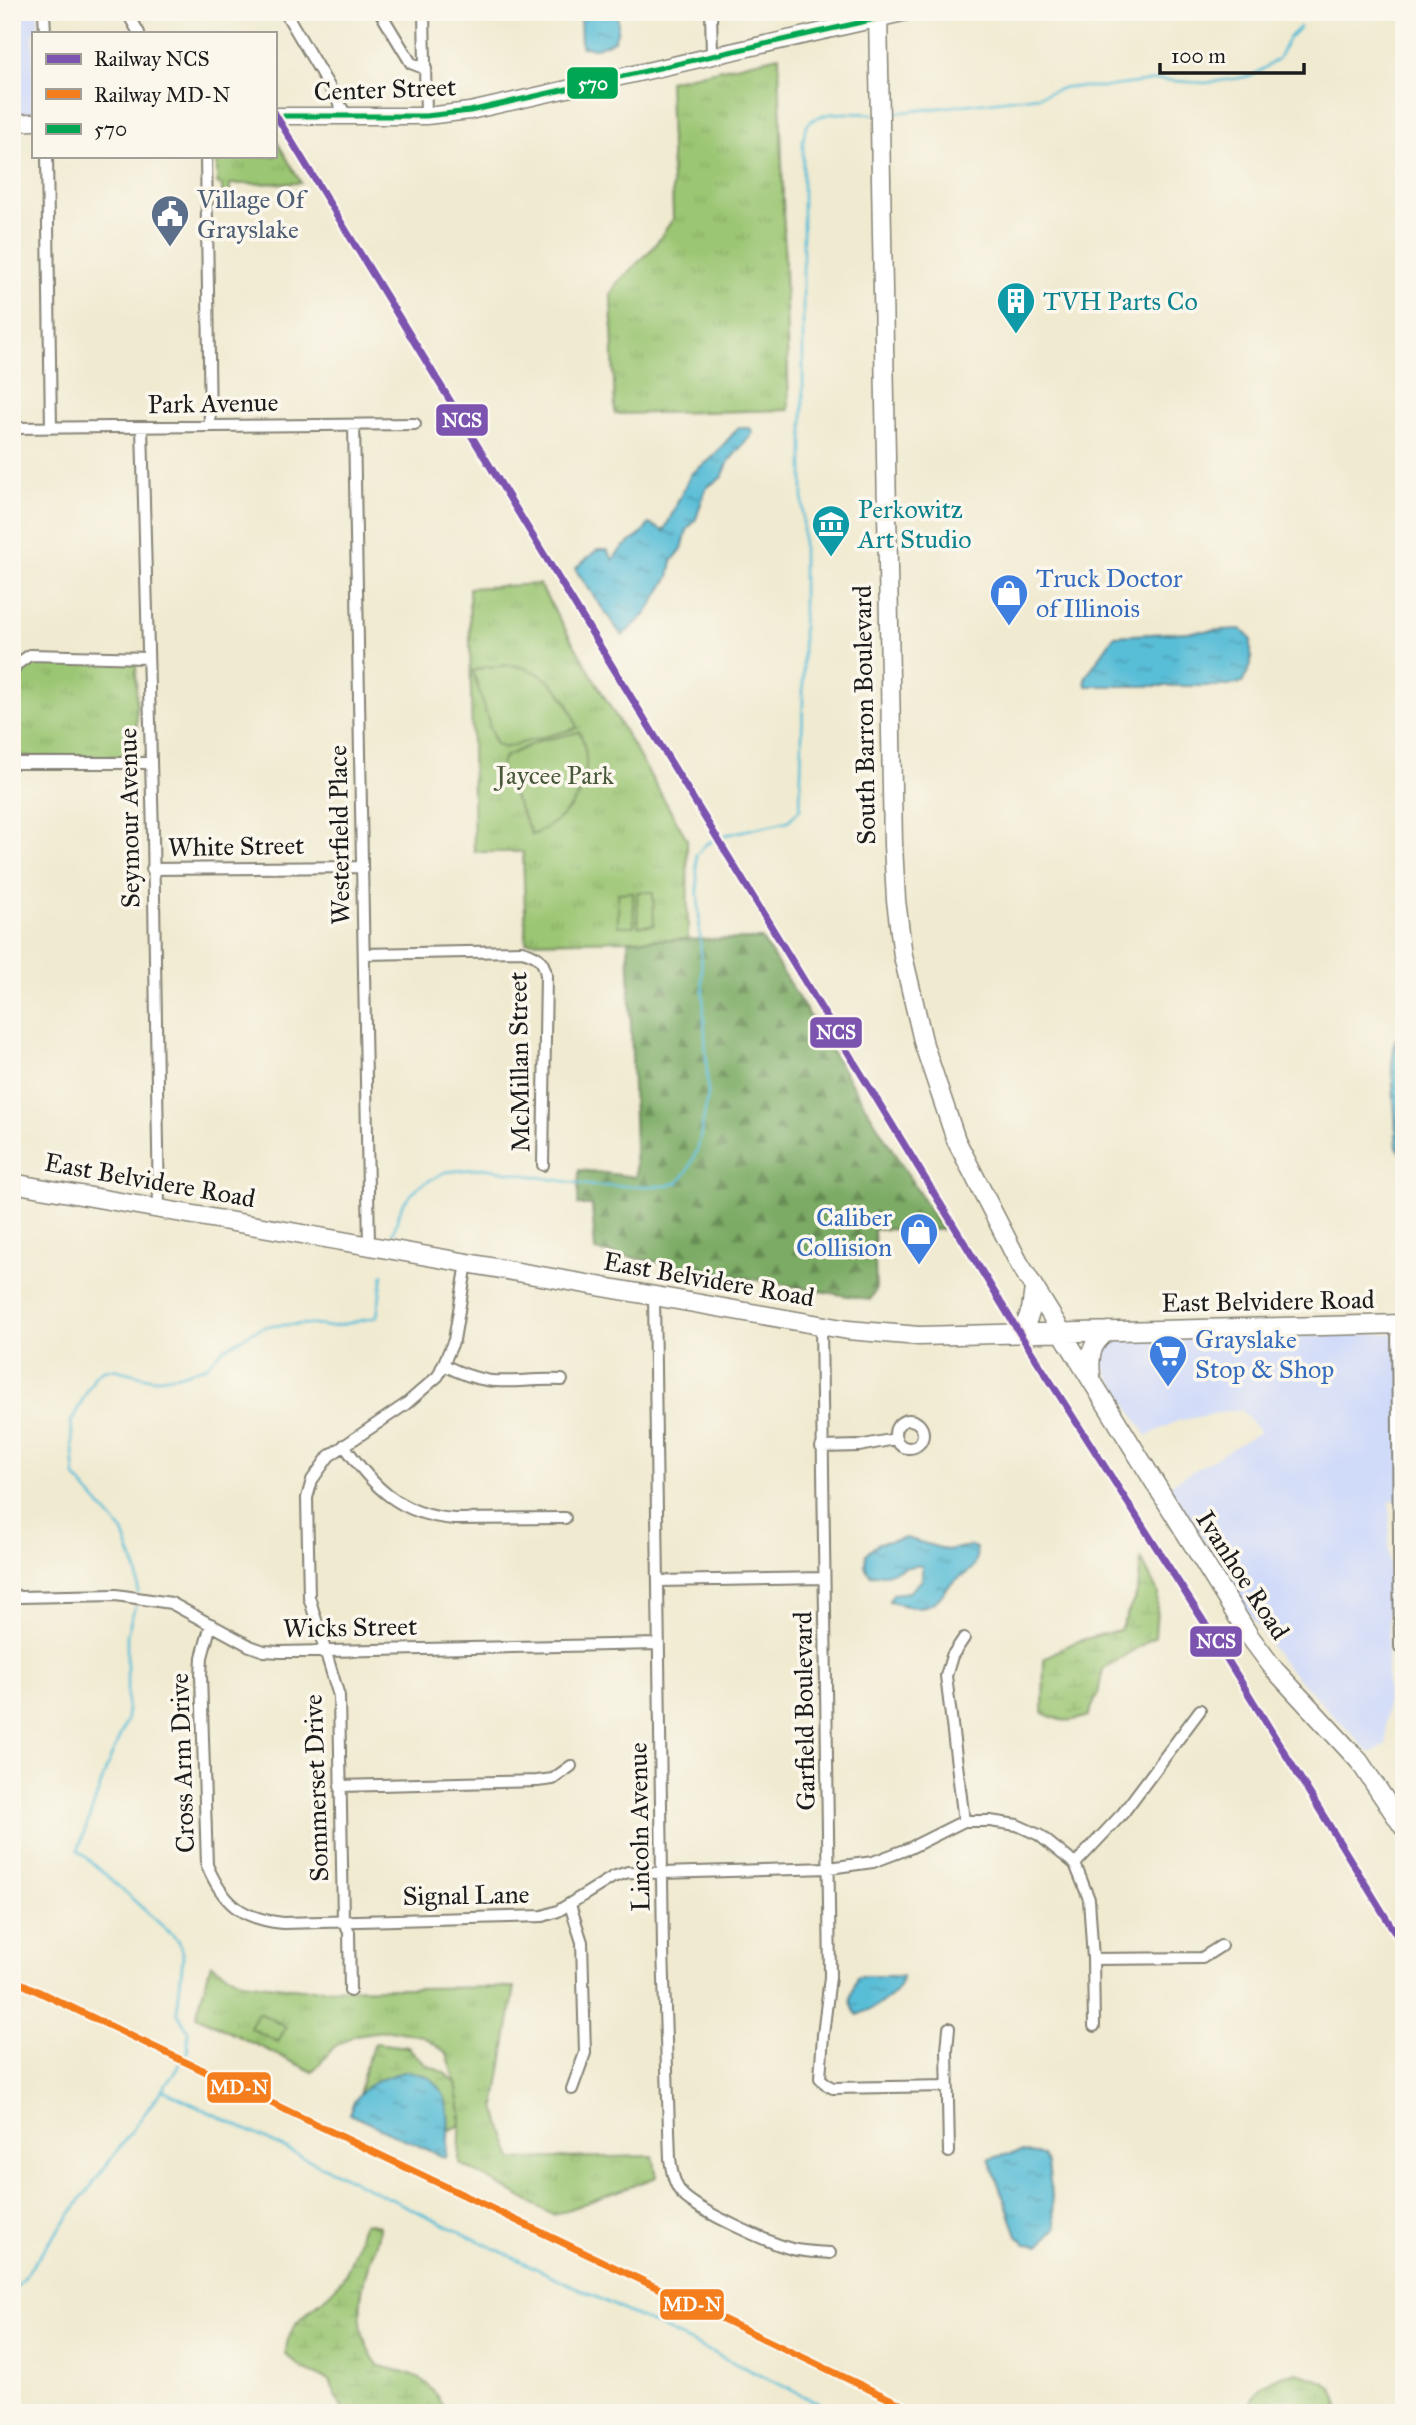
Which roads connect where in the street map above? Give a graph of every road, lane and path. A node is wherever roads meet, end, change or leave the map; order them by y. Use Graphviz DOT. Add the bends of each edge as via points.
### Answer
graph roads {
  1 [pos="44,12"];
  2 [pos="127,12"];
  3 [pos="285,12"];
  4 [pos="380,12"];
  5 [pos="424,12"];
  6 [pos="710,12"];
  7 [pos="906,12"];
  8 [pos="878,15"];
  9 [pos="45,32"];
  10 [pos="138,32"];
  11 [pos="712,55"];
  12 [pos="426,69"];
  13 [pos="346,115"];
  14 [pos="276,116"];
  15 [pos="426,116"];
  16 [pos="32,122"];
  17 [pos="12,123"];
  18 [pos="47,158"];
  19 [pos="206,158"];
  20 [pos="415,424"];
  21 [pos="354,425"];
  22 [pos="209,426"];
  23 [pos="142,427"];
  24 [pos="12,428"];
  25 [pos="51,428"];
  26 [pos="148,658"];
  27 [pos="12,675"];
  28 [pos="12,752"];
  29 [pos="12,763"];
  30 [pos="151,763"];
  31 [pos="362,867"];
  32 [pos="152,869"];
  33 [pos="364,954"];
  34 [pos="543,1165"];
  35 [pos="12,1183"];
  36 [pos="159,1209"];
  37 [pos="369,1245"];
  38 [pos="467,1263"];
  39 [pos="1034,1288"];
  40 [pos="654,1296"];
  41 [pos="1400,1324"];
  42 [pos="821,1325"];
  43 [pos="1108,1331"];
  44 [pos="1062,1332"];
  45 [pos="1022,1334"];
  46 [pos="444,1365"];
  47 [pos="562,1380"];
  48 [pos="1091,1380"];
  49 [pos="895,1438"];
  50 [pos="344,1444"];
  51 [pos="821,1447"];
  52 [pos="565,1518"];
  53 [pos="824,1578"];
  54 [pos="658,1581"];
  55 [pos="12,1594"];
  56 [pos="211,1625"];
  57 [pos="964,1638"];
  58 [pos="659,1644"];
  59 [pos="1400,1647"];
  60 [pos="326,1651"];
  61 [pos="1200,1710"];
  62 [pos="571,1766"];
  63 [pos="341,1786"];
  64 [pos="964,1821"];
  65 [pos="1404,1828"];
  66 [pos="1075,1864"];
  67 [pos="830,1868"];
  68 [pos="662,1873"];
  69 [pos="570,1905"];
  70 [pos="343,1920"];
  71 [pos="1221,1946"];
  72 [pos="1093,1959"];
  73 [pos="351,1991"];
  74 [pos="1094,2026"];
  75 [pos="949,2028"];
  76 [pos="948,2086"];
  77 [pos="572,2089"];
  78 [pos="949,2152"];
  79 [pos="830,2253"];
  1 -- 9 [label="street"];
  2 -- 10 [label="street"];
  3 -- 13 [label="street"];
  4 -- 12 [label="street" via="411,63"];
  5 -- 12 [label="street"];
  6 -- 11 [label="street"];
  7 -- 8 [label="street, Center Street"];
  8 -- 11 [label="street, Center Street"];
  8 -- 39 [label="main road, South Barron Boulevard" via="896,900 903,956 924,1045 956,1140"];
  11 -- 15 [label="street, Center Street" via="515,102"];
  12 -- 15 [label="street"];
  13 -- 14 [label="street, Center Street"];
  13 -- 15 [label="street, Center Street"];
  16 -- 17 [label="street"];
  18 -- 25 [label="street"];
  19 -- 22 [label="street"];
  20 -- 21 [label="street, Park Avenue"];
  21 -- 22 [label="street, Park Avenue"];
  21 -- 31 [label="street, Westerfield Place"];
  22 -- 23 [label="street, Park Avenue"];
  23 -- 25 [label="street, Park Avenue"];
  23 -- 26 [label="street, Seymour Avenue"];
  24 -- 25 [label="street, Park Avenue"];
  26 -- 27 [label="street" via="30,655 16,665"];
  26 -- 30 [label="street, Seymour Avenue"];
  28 -- 29 [label="street"];
  29 -- 30 [label="street"];
  30 -- 32 [label="street, Seymour Avenue"];
  31 -- 32 [label="street, White Street"];
  31 -- 33 [label="street, Westerfield Place"];
  32 -- 36 [label="street, Seymour Avenue"];
  33 -- 34 [label="street, McMillan Street" via="522,951 540,958 546,975"];
  33 -- 37 [label="street, Westerfield Place"];
  35 -- 36 [label="main road, East Belvidere Road"];
  36 -- 37 [label="main road, East Belvidere Road"];
  37 -- 38 [label="main road, East Belvidere Road"];
  38 -- 40 [label="main road, East Belvidere Road"];
  38 -- 46 [label="street, Sommerset Drive" via="454,1340"];
  39 -- 44 [label="main road, South Barron Boulevard"];
  39 -- 45 [label="main road"];
  40 -- 42 [label="main road, East Belvidere Road"];
  40 -- 54 [label="street, Lincoln Avenue"];
  41 -- 43 [label="main road, East Belvidere Road"];
  41 -- 59 [label="street"];
  42 -- 45 [label="main road, East Belvidere Road" via="919,1336"];
  42 -- 51 [label="street, Garfield Boulevard"];
  43 -- 44 [label="main road, East Belvidere Road"];
  43 -- 48 [label="main road" via="1090,1354"];
  44 -- 45 [label="main road, East Belvidere Road"];
  44 -- 48 [label="main road, Ivanhoe Road"];
  46 -- 47 [label="street" via="497,1383"];
  46 -- 50 [label="street, Sommerset Drive" via="424,1391"];
  48 -- 65 [label="main road, Ivanhoe Road" via="1259,1650 1359,1761"];
  49 -- 51 [label="street" via="859,1446"];
  50 -- 52 [label="street" via="378,1488 419,1513 454,1519"];
  50 -- 60 [label="street, Sommerset Drive" via="320,1466 307,1498 309,1597"];
  51 -- 53 [label="street, Garfield Boulevard"];
  53 -- 54 [label="street"];
  53 -- 67 [label="street, Garfield Boulevard"];
  54 -- 58 [label="street, Lincoln Avenue"];
  55 -- 56 [label="street, Wicks Street" via="116,1595 171,1603"];
  56 -- 60 [label="street, Wicks Street" via="264,1651"];
  56 -- 70 [label="street, Cross Arm Drive" via="201,1675 207,1865 214,1881 229,1903 251,1917 283,1923"];
  57 -- 64 [label="street" via="946,1676"];
  58 -- 60 [label="street, Wicks Street"];
  58 -- 68 [label="street, Lincoln Avenue"];
  60 -- 63 [label="street, Sommerset Drive" via="339,1696"];
  61 -- 66 [label="street" via="1123,1813"];
  62 -- 63 [label="street" via="553,1779 537,1782"];
  63 -- 70 [label="street, Sommerset Drive"];
  64 -- 66 [label="street" via="1017,1825 1039,1835"];
  64 -- 67 [label="street, Signal Lane" via="873,1861"];
  66 -- 72 [label="street" via="1089,1899"];
  67 -- 68 [label="street, Signal Lane"];
  67 -- 76 [label="street, Garfield Boulevard" via="830,1977 820,2070 823,2082 833,2088"];
  68 -- 69 [label="street, Signal Lane" via="628,1872 613,1877"];
  68 -- 79 [label="street, Lincoln Avenue" via="674,2178 697,2206 773,2243"];
  69 -- 70 [label="street, Signal Lane" via="525,1918"];
  69 -- 77 [label="street" via="582,1942 585,2053"];
  70 -- 73 [label="street, Sommerset Drive" via="349,1933"];
  71 -- 72 [label="street" via="1202,1958"];
  72 -- 74 [label="street"];
  75 -- 76 [label="street"];
  76 -- 78 [label="street"];
}
